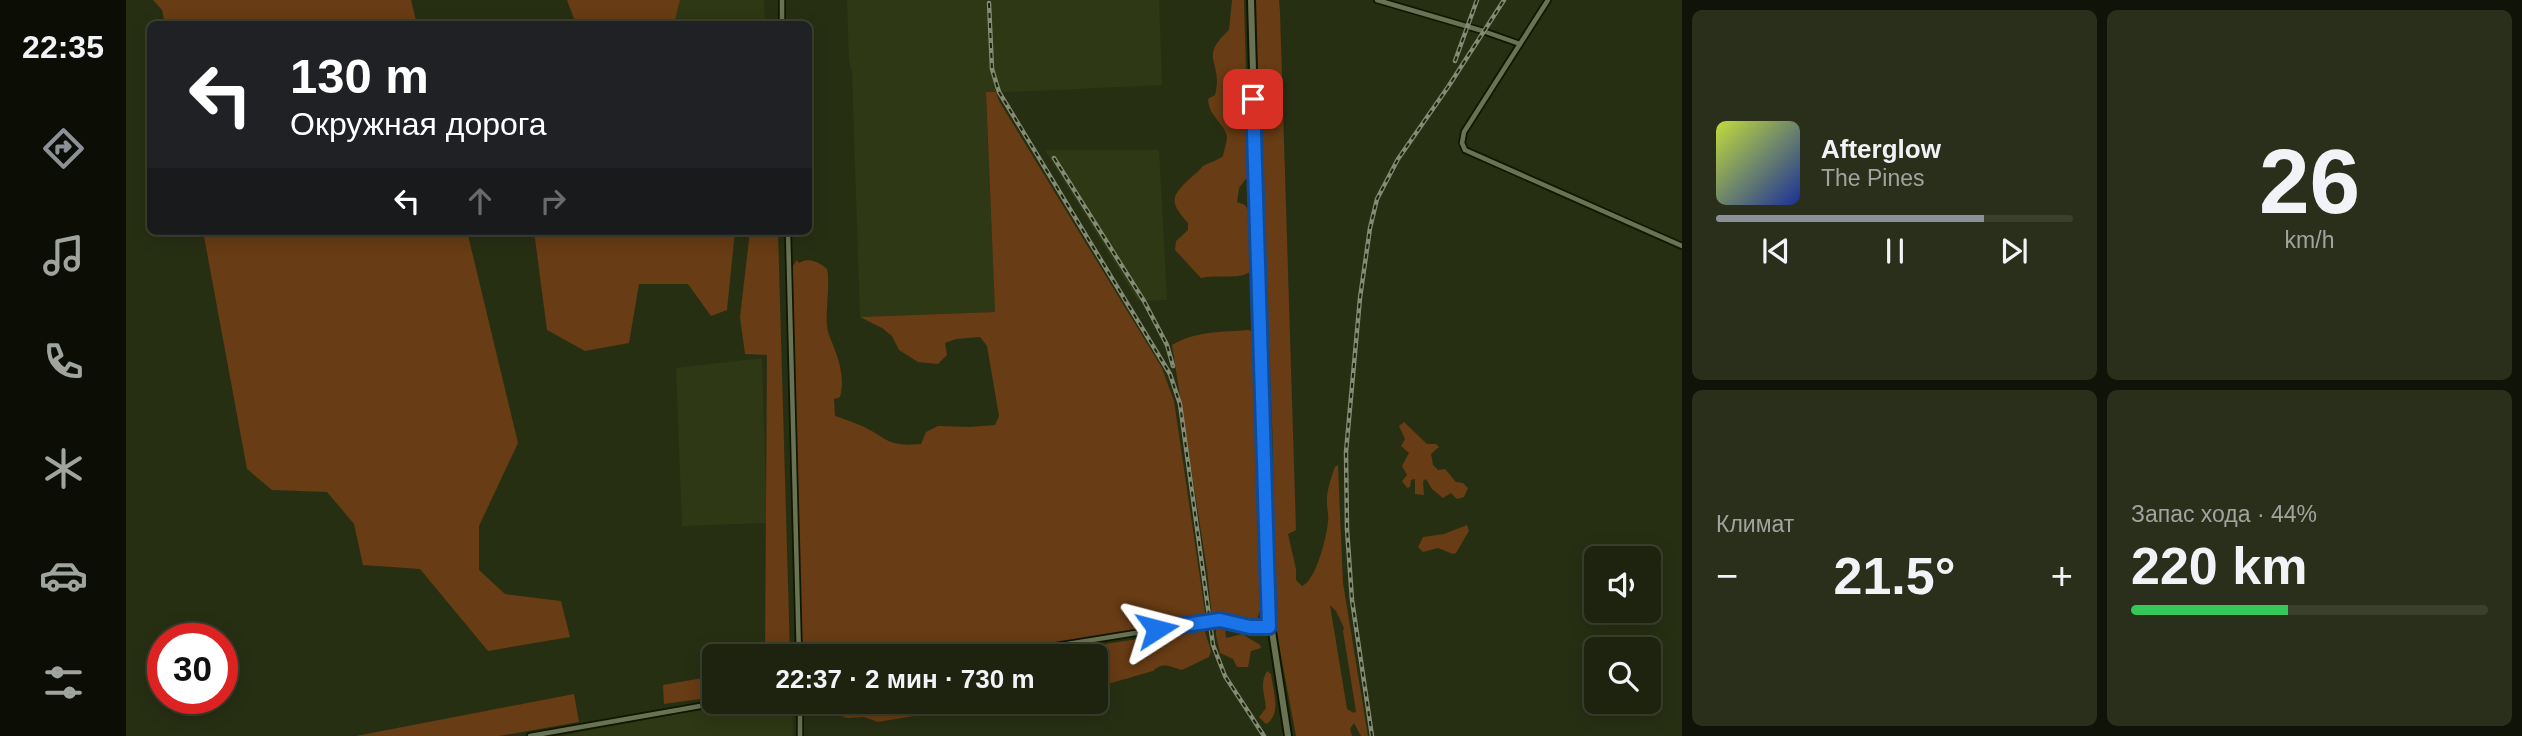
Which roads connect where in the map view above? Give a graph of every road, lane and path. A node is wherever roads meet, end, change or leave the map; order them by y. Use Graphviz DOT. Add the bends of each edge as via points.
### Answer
graph roads {
  1 [pos="782,0"];
  2 [pos="1251,0"];
  3 [pos="1377,0"];
  4 [pos="1548,0"];
  5 [pos="782,21"];
  6 [pos="1520,44"];
  7 [pos="788,235"];
  8 [pos="1682,246"];
  9 [pos="1269,627"];
  10 [pos="799,644"];
  11 [pos="1069,644"];
  12 [pos="702,706"];
  13 [pos="800,714"];
  14 [pos="530,736"];
  15 [pos="800,736"];
  16 [pos="1288,736"];
  1 -- 5 [label="street"];
  2 -- 9 [label="main road"];
  3 -- 6 [label="street"];
  4 -- 6 [label="street"];
  6 -- 8 [label="street" via="1464,132 1465,150"];
  7 -- 10 [label="street"];
  9 -- 11 [label="street" via="1220,620"];
  9 -- 16 [label="main road"];
  12 -- 14 [label="street"];
  13 -- 15 [label="street"];
}
